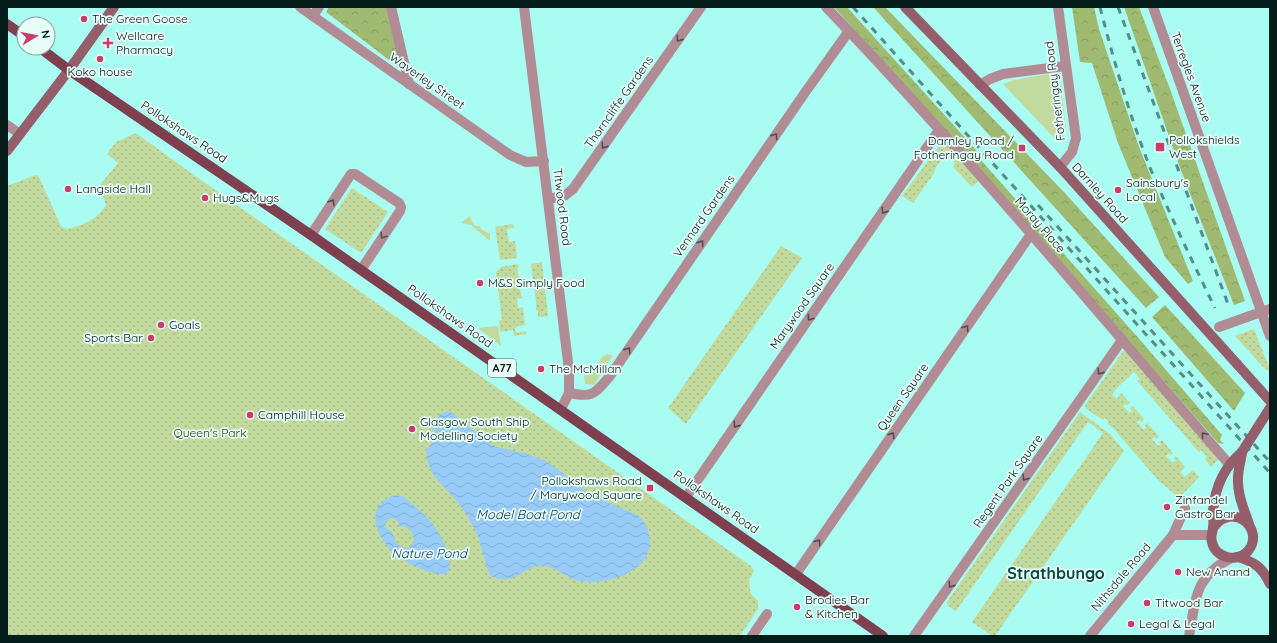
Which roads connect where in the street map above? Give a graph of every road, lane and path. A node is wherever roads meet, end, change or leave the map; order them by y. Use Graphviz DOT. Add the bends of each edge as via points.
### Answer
graph roads {
  1 [pos="114,7"];
  2 [pos="300,7"];
  3 [pos="319,7"];
  4 [pos="391,7"];
  5 [pos="524,7"];
  6 [pos="701,7"];
  7 [pos="826,7"];
  8 [pos="905,7"];
  9 [pos="1058,7"];
  10 [pos="1153,7"];
  11 [pos="312,16"];
  12 [pos="7,24"];
  13 [pos="16,30"];
  14 [pos="849,31"];
  15 [pos="51,56"];
  16 [pos="1065,66"];
  17 [pos="69,70"];
  18 [pos="409,84"];
  19 [pos="980,84"];
  20 [pos="7,125"];
  21 [pos="939,130"];
  22 [pos="20,134"];
  23 [pos="7,151"];
  24 [pos="544,161"];
  25 [pos="1060,167"];
  26 [pos="548,199"];
  27 [pos="1031,234"];
  28 [pos="311,235"];
  29 [pos="361,270"];
  30 [pos="1266,311"];
  31 [pos="1208,332"];
  32 [pos="1270,336"];
  33 [pos="1122,340"];
  34 [pos="569,393"];
  35 [pos="1270,401"];
  36 [pos="1270,408"];
  37 [pos="561,409"];
  38 [pos="1242,452"];
  39 [pos="1229,464"];
  40 [pos="686,497"];
  41 [pos="1185,508"];
  42 [pos="1249,525"];
  43 [pos="1212,531"];
  44 [pos="1173,535"];
  45 [pos="1234,558"];
  46 [pos="796,574"];
  47 [pos="1270,584"];
  48 [pos="767,614"];
  49 [pos="752,636"];
  50 [pos="883,636"];
  51 [pos="914,636"];
  52 [pos="1090,636"];
  53 [pos="1189,636"];
  1 -- 17 [label="main road"];
  2 -- 11 [label="street, Waverley Street"];
  3 -- 11 [label="street"];
  4 -- 18 [label="street"];
  5 -- 24 [label="street, Titwood Road"];
  6 -- 26 [label="street, Thorncliffe Gardens, one-way" via="580,181 569,194"];
  7 -- 14 [label="street, Moray Place"];
  8 -- 19 [label="main road, Darnley Road"];
  9 -- 16 [label="street, Fotheringay Road"];
  10 -- 30 [label="street, Terregles Avenue"];
  11 -- 18 [label="street, Waverley Street"];
  12 -- 13 [label="main road"];
  14 -- 21 [label="street, Moray Place"];
  34 -- 14 [label="street, Vennard Gardens, one-way" via="588,396 593,394 610,376"];
  15 -- 17 [label="main road, Pollokshaws Road / A77"];
  16 -- 19 [label="street" via="1002,74"];
  16 -- 25 [label="street, Fotheringay Road" via="1076,138 1072,152"];
  17 -- 22 [label="main road"];
  17 -- 28 [label="main road, Pollokshaws Road / A77"];
  18 -- 24 [label="street, Waverley Street" via="510,155 526,162"];
  19 -- 25 [label="main road, Darnley Road"];
  20 -- 22 [label="street"];
  21 -- 27 [label="street, Moray Place"];
  21 -- 40 [label="street, Marywood Square, one-way"];
  22 -- 23 [label="main road"];
  24 -- 26 [label="street, Titwood Road"];
  25 -- 31 [label="main road, Darnley Road"];
  26 -- 34 [label="street, Titwood Road" via="570,370"];
  27 -- 33 [label="street, Moray Place"];
  46 -- 27 [label="street, Queen Square, one-way"];
  28 -- 29 [label="main road, Pollokshaws Road / A77"];
  28 -- 29 [label="street, one-way" via="351,174 355,174 399,203 400,211"];
  29 -- 37 [label="main road, Pollokshaws Road / A77"];
  30 -- 31 [label="street, bridge"];
  30 -- 32 [label="street, Terregles Avenue"];
  31 -- 35 [label="main road, Darnley Road, bridge"];
  39 -- 33 [label="street, Moray Place, one-way"];
  33 -- 51 [label="street, Regent Park Square, one-way"];
  34 -- 37 [label="street, Titwood Road"];
  36 -- 38 [label="main road, bridge"];
  37 -- 40 [label="main road, Pollokshaws Road / A77"];
  38 -- 39 [label="main road"];
  38 -- 42 [label="main road" via="1238,484"];
  39 -- 43 [label="main road" via="1220,481 1215,499"];
  40 -- 46 [label="main road, Pollokshaws Road / A77"];
  41 -- 44 [label="street, Nithsdale Road"];
  42 -- 43 [label="main road" via="1238,517 1230,516 1217,522"];
  42 -- 45 [label="main road" via="1252,545"];
  43 -- 44 [label="street"];
  43 -- 45 [label="main road" via="1214,549 1225,557"];
  44 -- 52 [label="street, Nithsdale Road"];
  45 -- 47 [label="main road" via="1249,560 1258,565"];
  45 -- 53 [label="street" via="1215,567 1202,583"];
  46 -- 50 [label="main road, Pollokshaws Road / A77"];
  48 -- 49 [label="street"];
}
